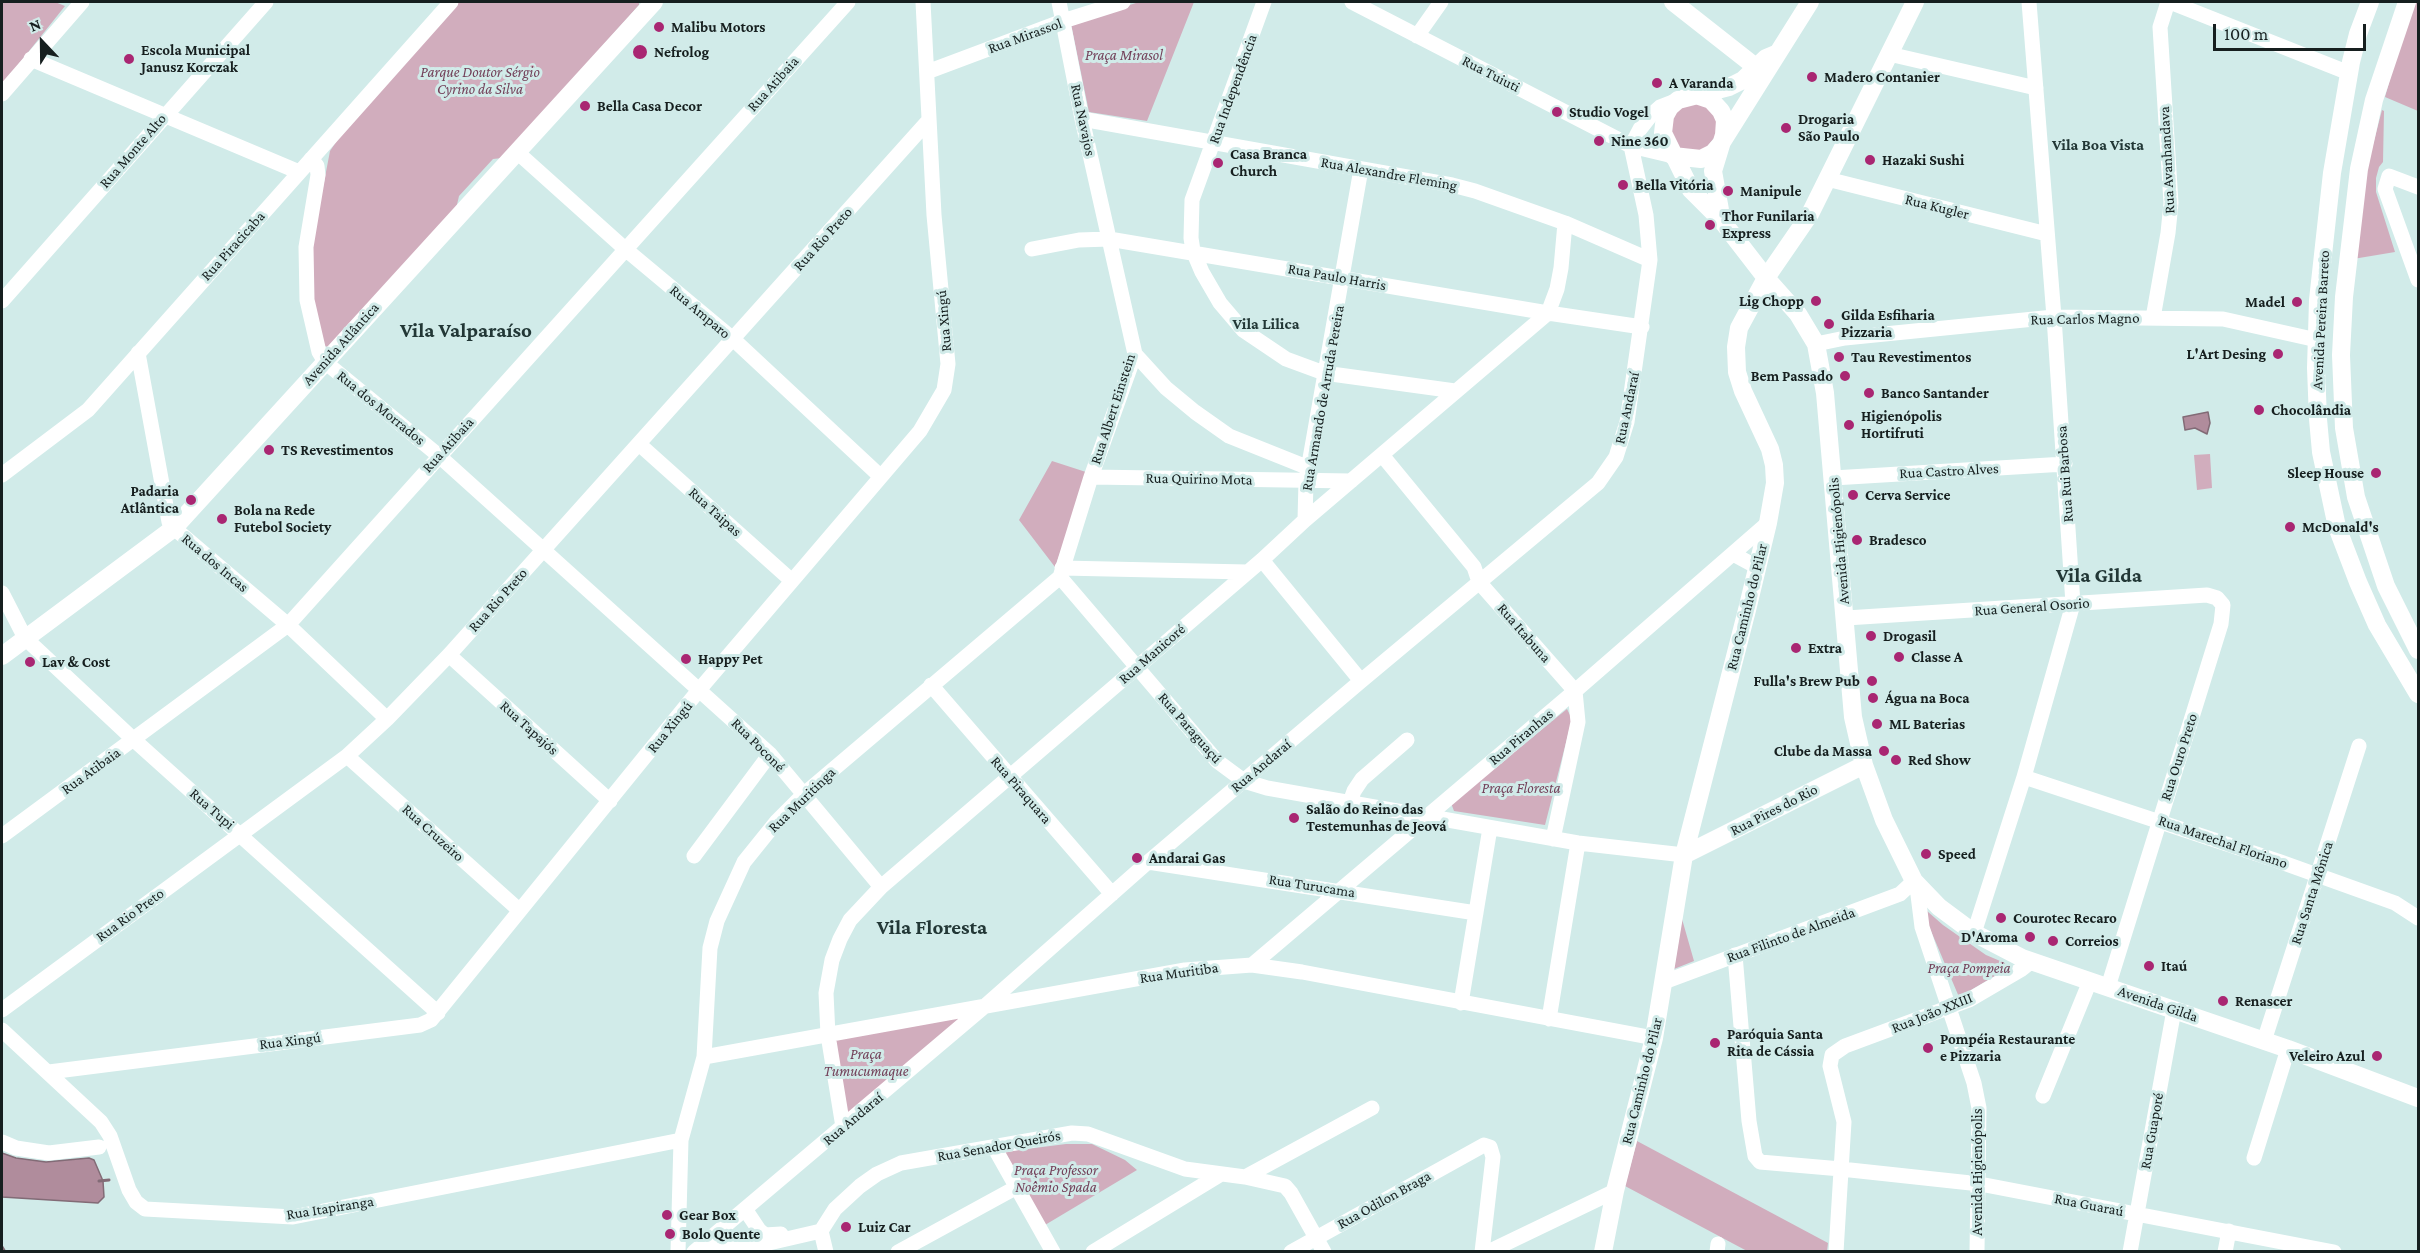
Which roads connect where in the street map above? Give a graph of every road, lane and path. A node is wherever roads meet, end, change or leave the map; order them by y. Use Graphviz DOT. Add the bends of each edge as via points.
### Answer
graph roads {
  1 [pos="82,2"];
  2 [pos="266,2"];
  3 [pos="451,2"];
  4 [pos="654,2"];
  5 [pos="848,2"];
  6 [pos="923,2"];
  7 [pos="1059,2"];
  8 [pos="1123,2"];
  9 [pos="1264,2"];
  10 [pos="1352,2"];
  11 [pos="1441,2"];
  12 [pos="1673,2"];
  13 [pos="1810,2"];
  14 [pos="1915,2"];
  15 [pos="2029,2"];
  16 [pos="2169,2"];
  17 [pos="2360,2"];
  18 [pos="2370,2"];
  19 [pos="2407,2"];
  20 [pos="1063,21"];
  21 [pos="2358,34"];
  22 [pos="1417,36"];
  23 [pos="1778,53"];
  24 [pos="1889,54"];
  25 [pos="31,59"];
  26 [pos="1757,68"];
  27 [pos="927,72"];
  28 [pos="2349,73"];
  29 [pos="2036,88"];
  30 [pos="1754,91"];
  31 [pos="2,94"];
  32 [pos="1687,98"];
  33 [pos="164,115"];
  34 [pos="1082,119"];
  35 [pos="929,120"];
  36 [pos="1722,142"];
  37 [pos="1214,144"];
  38 [pos="1631,146"];
  39 [pos="517,152"];
  40 [pos="1664,154"];
  41 [pos="311,159"];
  42 [pos="1361,169"];
  43 [pos="299,172"];
  44 [pos="1827,179"];
  45 [pos="1641,185"];
  46 [pos="2418,187"];
  47 [pos="1722,222"];
  48 [pos="1565,223"];
  49 [pos="2048,234"];
  50 [pos="1109,239"];
  51 [pos="624,248"];
  52 [pos="1032,249"];
  53 [pos="1193,251"];
  54 [pos="1650,260"];
  55 [pos="1343,278"];
  56 [pos="1766,278"];
  57 [pos="2418,280"];
  58 [pos="2,301"];
  59 [pos="1548,313"];
  60 [pos="2054,317"];
  61 [pos="2153,318"];
  62 [pos="1642,327"];
  63 [pos="733,339"];
  64 [pos="2317,340"];
  65 [pos="1816,344"];
  66 [pos="138,353"];
  67 [pos="1135,354"];
  68 [pos="325,362"];
  69 [pos="1324,373"];
  70 [pos="1455,391"];
  71 [pos="639,444"];
  72 [pos="438,455"];
  73 [pos="1382,455"];
  74 [pos="2065,464"];
  75 [pos="2,475"];
  76 [pos="1307,475"];
  77 [pos="880,476"];
  78 [pos="1091,477"];
  79 [pos="1833,478"];
  80 [pos="1351,480"];
  81 [pos="1305,520"];
  82 [pos="1768,523"];
  83 [pos="174,528"];
  84 [pos="543,550"];
  85 [pos="1732,554"];
  86 [pos="1262,560"];
  87 [pos="1758,567"];
  88 [pos="1061,572"];
  89 [pos="1247,572"];
  90 [pos="792,581"];
  91 [pos="1479,582"];
  92 [pos="2,593"];
  93 [pos="2217,598"];
  94 [pos="2073,604"];
  95 [pos="1846,618"];
  96 [pos="288,625"];
  97 [pos="25,638"];
  98 [pos="2418,650"];
  99 [pos="449,655"];
  100 [pos="2,656"];
  101 [pos="1138,667"];
  102 [pos="1361,681"];
  103 [pos="931,686"];
  104 [pos="699,690"];
  105 [pos="1575,691"];
  106 [pos="2418,694"];
  107 [pos="387,719"];
  108 [pos="134,739"];
  109 [pos="1407,740"];
  110 [pos="2359,746"];
  111 [pos="770,754"];
  112 [pos="347,756"];
  113 [pos="1864,765"];
  114 [pos="1009,777"];
  115 [pos="2024,777"];
  116 [pos="1244,781"];
  117 [pos="803,795"];
  118 [pos="610,801"];
  119 [pos="1350,802"];
  120 [pos="1428,815"];
  121 [pos="2159,820"];
  122 [pos="1490,828"];
  123 [pos="241,834"];
  124 [pos="2,836"];
  125 [pos="1553,839"];
  126 [pos="1578,843"];
  127 [pos="1684,855"];
  128 [pos="694,856"];
  129 [pos="1148,862"];
  130 [pos="2318,876"];
  131 [pos="1915,884"];
  132 [pos="881,887"];
  133 [pos="1340,890"];
  134 [pos="1112,894"];
  135 [pos="519,910"];
  136 [pos="1476,913"];
  137 [pos="2418,918"];
  138 [pos="1974,933"];
  139 [pos="1735,955"];
  140 [pos="2032,961"];
  141 [pos="1252,965"];
  142 [pos="2090,981"];
  143 [pos="1664,982"];
  144 [pos="2108,987"];
  145 [pos="1461,1003"];
  146 [pos="985,1006"];
  147 [pos="1948,1009"];
  148 [pos="2,1010"];
  149 [pos="2174,1010"];
  150 [pos="438,1013"];
  151 [pos="1549,1019"];
  152 [pos="2,1033"];
  153 [pos="828,1035"];
  154 [pos="1654,1038"];
  155 [pos="2264,1041"];
  156 [pos="2288,1049"];
  157 [pos="704,1057"];
  158 [pos="49,1072"];
  159 [pos="2043,1096"];
  160 [pos="2418,1098"];
  161 [pos="1372,1108"];
  162 [pos="843,1127"];
  163 [pos="681,1140"];
  164 [pos="2,1142"];
  165 [pos="99,1147"];
  166 [pos="994,1147"];
  167 [pos="2254,1158"];
  168 [pos="1841,1169"];
  169 [pos="1221,1174"];
  170 [pos="1245,1177"];
  171 [pos="1980,1184"];
  172 [pos="1017,1187"];
  173 [pos="1615,1191"];
  174 [pos="745,1209"];
  175 [pos="2137,1214"];
  176 [pos="821,1231"];
  177 [pos="2229,1231"];
  178 [pos="795,1237"];
  179 [pos="1316,1238"];
  180 [pos="770,1247"];
  181 [pos="678,1251"];
  182 [pos="694,1251"];
  183 [pos="705,1251"];
  184 [pos="826,1251"];
  185 [pos="898,1251"];
  186 [pos="1053,1251"];
  187 [pos="1093,1251"];
  188 [pos="1291,1251"];
  189 [pos="1324,1251"];
  190 [pos="1482,1251"];
  191 [pos="1488,1251"];
  192 [pos="1603,1251"];
  193 [pos="1836,1251"];
  194 [pos="1977,1251"];
  195 [pos="2130,1251"];
  196 [pos="2225,1251"];
  197 [pos="2334,1251"];
  1 -- 25 [label="street"];
  2 -- 33 [label="street, Rua Monte Alto"];
  3 -- 41 [label="street, Rua Piracicaba"];
  4 -- 39 [label="main road, Avenida Atlântica"];
  5 -- 51 [label="street, Rua Atibaia"];
  6 -- 27 [label="street, Rua Xingú"];
  7 -- 20 [label="street, Rua Navajos"];
  8 -- 20 [label="street, Rua Mirassol"];
  9 -- 37 [label="street, Rua Independência"];
  10 -- 22 [label="street, Rua Tuiuti"];
  11 -- 22 [label="street"];
  12 -- 26 [label="main road"];
  13 -- 23 [label="main road"];
  14 -- 24 [label="main road, Rua Caminho do Pilar"];
  15 -- 29 [label="street, Rua Rui Barbosa"];
  16 -- 28 [label="street"];
  16 -- 61 [label="street, Rua Avanhandava" via="2160,27 2171,210"];
  17 -- 21 [label="main road"];
  18 -- 21 [label="main road, Avenida Pereira Barreto"];
  19 -- 98 [label="main road, Avenida Pereira Barreto" via="2374,100 2361,160 2341,355 2344,428 2356,496 2386,586"];
  20 -- 27 [label="street, Rua Mirassol"];
  20 -- 34 [label="street, Rua Navajos"];
  21 -- 28 [label="main road, Avenida Pereira Barreto"];
  22 -- 38 [label="street, Rua Tuiuti"];
  23 -- 26 [label="main road"];
  23 -- 30 [label="main road"];
  24 -- 29 [label="street"];
  24 -- 44 [label="main road, Rua Caminho do Pilar"];
  25 -- 31 [label="street"];
  25 -- 33 [label="street"];
  26 -- 30 [label="main road" via="1760,77"];
  26 -- 32 [label="main road" via="1729,87"];
  27 -- 35 [label="street, Rua Xingú"];
  28 -- 64 [label="main road, Avenida Pereira Barreto" via="2327,218"];
  29 -- 49 [label="street, Rua Rui Barbosa"];
  30 -- 36 [label="main road"];
  32 -- 36 [label="main road" via="1711,100 1723,115"];
  32 -- 38 [label="street" via="1659,107"];
  32 -- 40 [label="main road" via="1667,112"];
  33 -- 43 [label="street"];
  33 -- 58 [label="street, Rua Monte Alto"];
  34 -- 37 [label="street, Rua Alexandre Fleming"];
  34 -- 50 [label="street, Rua Navajos"];
  35 -- 63 [label="street, Rua Rio Preto"];
  35 -- 77 [label="street, Rua Xingú" via="947,346 946,380 920,431"];
  36 -- 40 [label="main road" via="1701,159"];
  36 -- 47 [label="main road, Avenida Higienópolis" via="1713,176"];
  37 -- 42 [label="street, Rua Alexandre Fleming"];
  37 -- 53 [label="street, Rua Independência" via="1192,200"];
  38 -- 40 [label="street, Rua Tuiuti"];
  38 -- 45 [label="street, Rua Andaraí"];
  39 -- 51 [label="street, Rua Amparo"];
  39 -- 68 [label="main road, Avenida Atlântica"];
  40 -- 45 [label="street" via="1643,171"];
  40 -- 47 [label="main road, Avenida Higienópolis"];
  41 -- 43 [label="street, Rua Piracicaba"];
  41 -- 68 [label="street, Rua dos Morrados" via="318,175 306,247 307,300"];
  42 -- 48 [label="street, Rua Alexandre Fleming" via="1474,191"];
  42 -- 55 [label="street, Rua Armando de Arruda Pereira"];
  43 -- 66 [label="street, Rua Piracicaba"];
  44 -- 49 [label="street, Rua Kugler"];
  44 -- 56 [label="main road, Rua Caminho do Pilar" via="1804,224"];
  45 -- 54 [label="street, Rua Andaraí"];
  46 -- 57 [label="street" via="2389,176 2386,180 2387,197"];
  47 -- 56 [label="main road, Avenida Higienópolis"];
  48 -- 54 [label="street, Rua Alexandre Fleming"];
  48 -- 59 [label="street" via="1561,268"];
  49 -- 60 [label="street, Rua Rui Barbosa"];
  50 -- 52 [label="street, Rua Paulo Harris"];
  50 -- 53 [label="street, Rua Paulo Harris"];
  50 -- 67 [label="street, Rua Albert Einstein"];
  51 -- 63 [label="street, Rua Amparo"];
  51 -- 72 [label="street, Rua Atibaia"];
  53 -- 55 [label="street, Rua Paulo Harris"];
  53 -- 69 [label="street, Rua Independência" via="1220,303 1243,330 1286,359"];
  54 -- 62 [label="street, Rua Andaraí"];
  55 -- 59 [label="street, Rua Paulo Harris"];
  55 -- 69 [label="street, Rua Armando de Arruda Pereira"];
  56 -- 65 [label="main road, Avenida Higienópolis" via="1798,314"];
  56 -- 82 [label="main road, Rua Caminho do Pilar" via="1740,328 1736,347 1743,391 1774,465"];
  59 -- 62 [label="street, Rua Paulo Harris"];
  59 -- 70 [label="street, Rua Manicoré"];
  60 -- 61 [label="street, Rua Carlos Magno"];
  60 -- 65 [label="street, Rua Carlos Magno"];
  60 -- 74 [label="street, Rua Rui Barbosa"];
  61 -- 64 [label="street, Rua Carlos Magno" via="2223,319"];
  62 -- 91 [label="street, Rua Andaraí" via="1628,422 1616,457 1598,483"];
  63 -- 71 [label="street, Rua Rio Preto"];
  63 -- 77 [label="street, Rua Amparo"];
  64 -- 106 [label="main road, Avenida Pereira Barreto" via="2321,452 2337,527 2377,625"];
  65 -- 79 [label="main road, Avenida Higienópolis"];
  66 -- 75 [label="street, Rua Piracicaba" via="80,417"];
  66 -- 83 [label="street, Rua dos Incas" via="167,515"];
  67 -- 76 [label="street" via="1166,388 1229,436"];
  67 -- 78 [label="street, Rua Albert Einstein"];
  68 -- 72 [label="street, Rua dos Morrados"];
  68 -- 83 [label="main road, Avenida Atlântica"];
  69 -- 70 [label="street, Rua Independência"];
  69 -- 76 [label="street, Rua Armando de Arruda Pereira"];
  70 -- 73 [label="street, Rua Manicoré"];
  71 -- 84 [label="street, Rua Rio Preto"];
  71 -- 90 [label="street, Rua Taipas"];
  72 -- 84 [label="street, Rua dos Morrados"];
  72 -- 96 [label="street, Rua Atibaia"];
  73 -- 80 [label="street, Rua Manicoré"];
  73 -- 91 [label="street, Rua Itabuna" via="1474,567"];
  74 -- 79 [label="street, Rua Castro Alves"];
  74 -- 94 [label="street, Rua Rui Barbosa"];
  76 -- 78 [label="street, Rua Quirino Mota"];
  76 -- 80 [label="street, Rua Quirino Mota"];
  76 -- 81 [label="street, Rua Armando de Arruda Pereira"];
  77 -- 90 [label="street, Rua Xingú"];
  78 -- 88 [label="street, Rua Albert Einstein"];
  79 -- 95 [label="main road, Avenida Higienópolis"];
  80 -- 81 [label="street, Rua Manicoré"];
  81 -- 86 [label="street, Rua Manicoré"];
  82 -- 85 [label="street, Rua Piranhas"];
  82 -- 87 [label="main road, Rua Caminho do Pilar"];
  83 -- 96 [label="street, Rua dos Incas"];
  83 -- 97 [label="main road, Avenida Atlântica"];
  84 -- 99 [label="street, Rua Rio Preto"];
  84 -- 104 [label="street, Rua dos Morrados"];
  85 -- 87 [label="street"];
  85 -- 105 [label="street, Rua Piranhas"];
  86 -- 89 [label="street, Rua Manicoré"];
  86 -- 102 [label="street"];
  87 -- 127 [label="main road, Rua Caminho do Pilar"];
  88 -- 89 [label="street"];
  88 -- 101 [label="street, Rua Paraguaçú"];
  88 -- 103 [label="street, Rua Muritinga"];
  89 -- 101 [label="street, Rua Manicoré"];
  90 -- 104 [label="street, Rua Xingú"];
  91 -- 102 [label="street, Rua Andaraí"];
  91 -- 105 [label="street, Rua Itabuna"];
  92 -- 97 [label="street, Rua Tupi"];
  93 -- 94 [label="street, Rua General Osorio" via="2207,595"];
  93 -- 121 [label="street, Rua Ouro Preto" via="2224,615"];
  94 -- 95 [label="street, Rua General Osorio"];
  94 -- 115 [label="street, Rua Rui Barbosa"];
  95 -- 113 [label="main road, Avenida Higienópolis" via="1853,717"];
  96 -- 107 [label="street, Rua dos Incas"];
  96 -- 108 [label="street, Rua Atibaia"];
  97 -- 100 [label="main road, Avenida Atlântica"];
  97 -- 108 [label="street, Rua Tupi"];
  99 -- 107 [label="street, Rua Rio Preto"];
  99 -- 118 [label="street, Rua Tapajós"];
  101 -- 114 [label="street, Rua Manicoré"];
  101 -- 116 [label="street, Rua Paraguaçú" via="1217,760"];
  102 -- 116 [label="street, Rua Andaraí"];
  103 -- 114 [label="street, Rua Piraquara"];
  103 -- 117 [label="street, Rua Muritinga"];
  104 -- 111 [label="street, Rua Poconé"];
  104 -- 118 [label="street, Rua Xingú"];
  105 -- 120 [label="street, Rua Piranhas"];
  105 -- 125 [label="street" via="1578,722"];
  107 -- 112 [label="street, Rua Rio Preto"];
  108 -- 123 [label="street, Rua Tupi"];
  108 -- 124 [label="street, Rua Atibaia"];
  109 -- 119 [label="street" via="1362,779"];
  110 -- 130 [label="street, Rua Santa Mônica"];
  111 -- 117 [label="street, Rua Poconé"];
  111 -- 128 [label="street"];
  112 -- 123 [label="street, Rua Rio Preto"];
  112 -- 135 [label="street, Rua Cruzeiro"];
  113 -- 127 [label="main road, Rua Pires do Rio"];
  113 -- 131 [label="main road, Avenida Higienópolis" via="1884,820"];
  114 -- 132 [label="street, Rua Manicoré"];
  114 -- 134 [label="street, Rua Piraquara"];
  115 -- 121 [label="street, Rua Marechal Floriano"];
  115 -- 138 [label="street, Rua Rui Barbosa"];
  116 -- 119 [label="street, Rua Paraguaçú"];
  116 -- 129 [label="street, Rua Andaraí"];
  117 -- 132 [label="street, Rua Poconé"];
  117 -- 157 [label="street, Rua Muritinga" via="744,862 717,921 710,948"];
  118 -- 135 [label="street, Rua Xingú"];
  119 -- 120 [label="street, Rua Paraguaçú"];
  120 -- 122 [label="street, Rua Paraguaçú"];
  120 -- 133 [label="street, Rua Piranhas"];
  121 -- 130 [label="street, Rua Marechal Floriano"];
  121 -- 144 [label="street, Rua Ouro Preto"];
  122 -- 125 [label="street, Rua Paraguaçú"];
  122 -- 136 [label="street"];
  123 -- 148 [label="street, Rua Rio Preto"];
  123 -- 150 [label="street, Rua Tupi"];
  125 -- 126 [label="street, Rua Paraguaçú"];
  126 -- 127 [label="street, Rua Paraguaçú"];
  126 -- 151 [label="street"];
  127 -- 143 [label="main road, Rua Caminho do Pilar"];
  129 -- 133 [label="street, Rua Turucama"];
  129 -- 134 [label="street, Rua Andaraí"];
  130 -- 137 [label="street, Rua Marechal Floriano" via="2395,903"];
  130 -- 155 [label="street, Rua Santa Mônica"];
  131 -- 138 [label="main road, Avenida Gilda"];
  131 -- 139 [label="street, Rua Filinto de Almeida" via="1900,894"];
  131 -- 147 [label="street, Avenida Higienópolis" via="1922,927"];
  132 -- 153 [label="street, Rua Manicoré" via="850,920 832,960 826,993"];
  133 -- 136 [label="street, Rua Turucama"];
  133 -- 141 [label="street, Rua Piranhas"];
  134 -- 146 [label="street, Rua Andaraí"];
  135 -- 150 [label="street, Rua Xingú"];
  136 -- 145 [label="street"];
  138 -- 140 [label="main road, Avenida Gilda"];
  139 -- 143 [label="street, Rua Filinto de Almeida"];
  139 -- 168 [label="street, Rua Guaraú" via="1749,1121 1756,1159"];
  140 -- 142 [label="main road, Avenida Gilda"];
  140 -- 147 [label="street, Rua João XXIII"];
  141 -- 145 [label="street, Rua Muritiba"];
  141 -- 146 [label="street, Rua Muritiba" via="1185,970"];
  142 -- 144 [label="main road, Avenida Gilda"];
  142 -- 159 [label="street"];
  143 -- 154 [label="main road, Rua Caminho do Pilar"];
  144 -- 149 [label="main road, Avenida Gilda"];
  145 -- 151 [label="street, Rua Muritiba"];
  146 -- 153 [label="street, Rua Muritiba"];
  146 -- 162 [label="street, Rua Andaraí"];
  147 -- 168 [label="street, Rua João XXIII" via="1845,1046 1830,1059 1843,1114"];
  147 -- 171 [label="street, Avenida Higienópolis" via="1979,1108"];
  149 -- 155 [label="main road, Avenida Gilda"];
  149 -- 175 [label="street, Rua Guaporé"];
  150 -- 158 [label="street, Rua Xingú" via="420,1025"];
  151 -- 154 [label="street, Rua Muritiba"];
  152 -- 158 [label="street"];
  153 -- 157 [label="street, Rua Muritiba"];
  153 -- 162 [label="street, Rua Manicoré"];
  154 -- 173 [label="main road, Rua Caminho do Pilar"];
  155 -- 156 [label="main road, Avenida Gilda"];
  156 -- 160 [label="main road, Avenida Gilda"];
  156 -- 167 [label="street"];
  157 -- 163 [label="street, Rua Muritinga"];
  158 -- 163 [label="street, Rua Itapiranga" via="101,1122 129,1190 145,1209 293,1217"];
  161 -- 170 [label="street"];
  162 -- 174 [label="street, Rua Andaraí"];
  163 -- 181 [label="street, Rua Muritinga"];
  164 -- 165 [label="street" via="49,1153"];
  166 -- 169 [label="street, Rua Senador Queirós" via="1072,1132 1088,1134 1185,1169"];
  166 -- 172 [label="street"];
  166 -- 176 [label="street, Rua Senador Queirós" via="901,1163 878,1174 836,1209"];
  168 -- 171 [label="street, Rua Guaraú"];
  168 -- 193 [label="street"];
  169 -- 170 [label="street, Rua Senador Queirós"];
  169 -- 187 [label="street"];
  170 -- 179 [label="street, Rua Senador Queirós" via="1285,1186"];
  171 -- 175 [label="street, Rua Guaraú"];
  171 -- 194 [label="street, Avenida Higienópolis"];
  172 -- 185 [label="street"];
  172 -- 186 [label="street"];
  173 -- 191 [label="street"];
  173 -- 192 [label="main road, Rua Caminho do Pilar"];
  174 -- 178 [label="street" via="765,1234"];
  174 -- 182 [label="street, Rua Andaraí"];
  175 -- 177 [label="street, Rua Guaraú"];
  175 -- 195 [label="street, Rua Guaporé"];
  176 -- 178 [label="street"];
  176 -- 184 [label="street"];
  177 -- 196 [label="street"];
  177 -- 197 [label="street, Rua Guaraú"];
  178 -- 180 [label="street"];
  179 -- 188 [label="street, Rua Odilon Braga"];
  179 -- 189 [label="street, Rua Senador Queirós"];
  179 -- 190 [label="street, Rua Odilon Braga" via="1484,1145 1490,1147 1493,1157"];
  180 -- 183 [label="street"];
}
